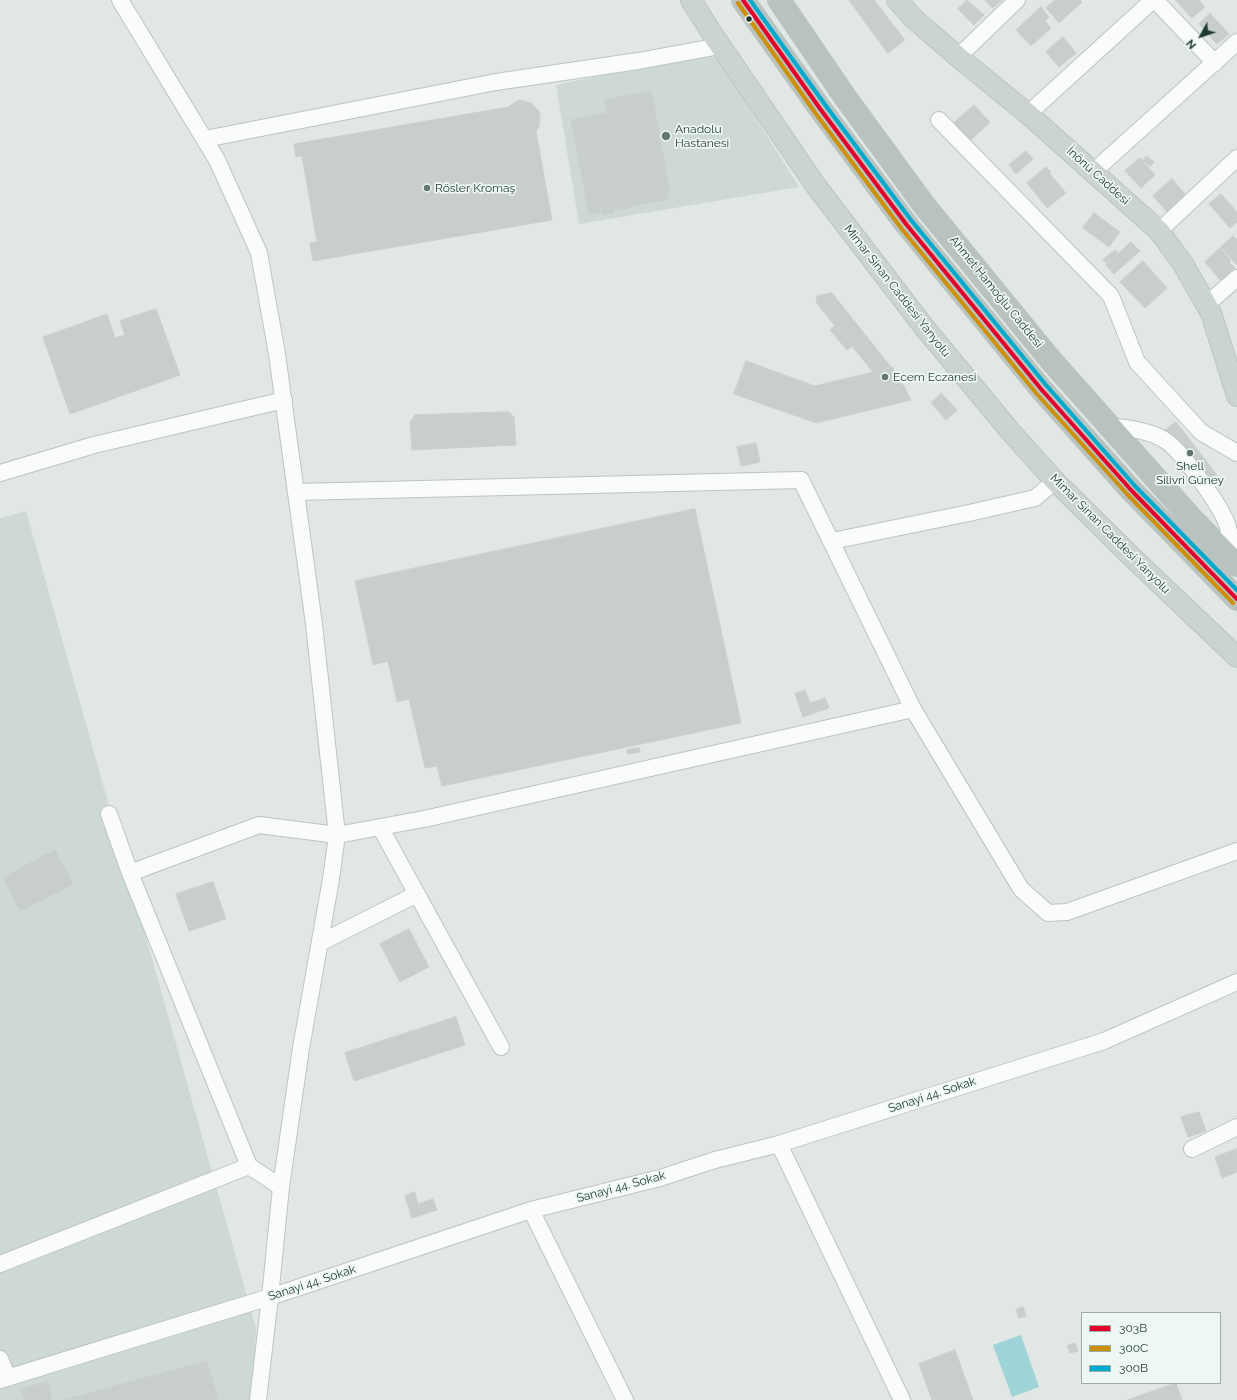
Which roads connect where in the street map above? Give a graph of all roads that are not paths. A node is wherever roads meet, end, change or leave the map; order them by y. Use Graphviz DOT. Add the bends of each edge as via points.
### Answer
graph roads {
  1 [pos="120,0"];
  2 [pos="691,0"];
  3 [pos="743,0"];
  4 [pos="779,0"];
  5 [pos="898,0"];
  6 [pos="1017,0"];
  7 [pos="1154,0"];
  8 [pos="1237,42"];
  9 [pos="720,46"];
  10 [pos="958,57"];
  11 [pos="1215,63"];
  12 [pos="1028,114"];
  13 [pos="939,120"];
  14 [pos="205,139"];
  15 [pos="1237,158"];
  16 [pos="1093,172"];
  17 [pos="1159,231"];
  18 [pos="1237,278"];
  19 [pos="1206,305"];
  20 [pos="1230,353"];
  21 [pos="1237,396"];
  22 [pos="284,400"];
  23 [pos="1110,427"];
  24 [pos="1237,454"];
  25 [pos="0,473"];
  26 [pos="1055,481"];
  27 [pos="296,492"];
  28 [pos="832,541"];
  29 [pos="1236,564"];
  30 [pos="1237,599"];
  31 [pos="1237,657"];
  32 [pos="913,709"];
  33 [pos="109,814"];
  34 [pos="380,827"];
  35 [pos="337,835"];
  36 [pos="1237,852"];
  37 [pos="130,873"];
  38 [pos="417,894"];
  39 [pos="320,943"];
  40 [pos="1237,982"];
  41 [pos="501,1047"];
  42 [pos="1236,1129"];
  43 [pos="780,1144"];
  44 [pos="1192,1148"];
  45 [pos="248,1166"];
  46 [pos="281,1187"];
  47 [pos="531,1210"];
  48 [pos="0,1264"];
  49 [pos="270,1297"];
  50 [pos="0,1359"];
  51 [pos="4,1379"];
  52 [pos="258,1400"];
  53 [pos="625,1400"];
  54 [pos="902,1400"];
  1 -- 14 [label="street"];
  2 -- 9 [label="main road, Mimar Sinan Caddesi Yanyolu"];
  3 -- 30 [label="highway" via="906,224 1031,376 1131,490"];
  4 -- 23 [label="highway, Ahmet Hamoğlu Caddesi" via="845,97 924,205"];
  5 -- 10 [label="main road, İnönü Caddesi" via="913,18"];
  6 -- 10 [label="street"];
  7 -- 11 [label="street"];
  7 -- 12 [label="street"];
  8 -- 11 [label="street"];
  9 -- 14 [label="street" via="496,82"];
  9 -- 26 [label="main road, Mimar Sinan Caddesi Yanyolu" via="816,186 924,327"];
  10 -- 12 [label="main road, İnönü Caddesi"];
  11 -- 16 [label="street"];
  12 -- 16 [label="main road, İnönü Caddesi"];
  13 -- 24 [label="street" via="1111,296 1137,362 1201,432"];
  14 -- 22 [label="street" via="259,253"];
  15 -- 17 [label="street"];
  16 -- 17 [label="main road, İnönü Caddesi"];
  17 -- 19 [label="main road, İnönü Caddesi" via="1183,264"];
  18 -- 19 [label="street"];
  19 -- 20 [label="main road, İnönü Caddesi"];
  20 -- 21 [label="main road, İnönü Caddesi"];
  22 -- 25 [label="street" via="94,445"];
  22 -- 27 [label="street"];
  23 -- 29 [label="highway, Ahmet Hamoğlu Caddesi"];
  23 -- 29 [label="street" via="1142,431 1163,439 1174,448 1215,500 1227,524"];
  26 -- 28 [label="street" via="1035,498"];
  26 -- 31 [label="main road, Mimar Sinan Caddesi Yanyolu"];
  27 -- 28 [label="street" via="801,480"];
  27 -- 35 [label="street" via="314,624"];
  28 -- 32 [label="street"];
  32 -- 34 [label="street"];
  32 -- 36 [label="street" via="1021,888 1048,913 1067,912"];
  33 -- 37 [label="street"];
  34 -- 35 [label="street"];
  34 -- 38 [label="street"];
  35 -- 37 [label="street" via="259,825"];
  35 -- 39 [label="street"];
  37 -- 45 [label="street"];
  38 -- 39 [label="street"];
  38 -- 41 [label="street"];
  39 -- 46 [label="street" via="301,1048"];
  40 -- 43 [label="street, Sanayi 44. Sokak" via="1104,1040"];
  42 -- 44 [label="street"];
  43 -- 47 [label="street, Sanayi 44. Sokak" via="715,1160 660,1178"];
  43 -- 54 [label="street"];
  45 -- 46 [label="street"];
  45 -- 48 [label="street"];
  46 -- 49 [label="street"];
  47 -- 49 [label="street, Sanayi 44. Sokak"];
  47 -- 53 [label="street"];
  49 -- 51 [label="street, Sanayi 44. Sokak"];
  49 -- 52 [label="street"];
  50 -- 51 [label="street"];
}
